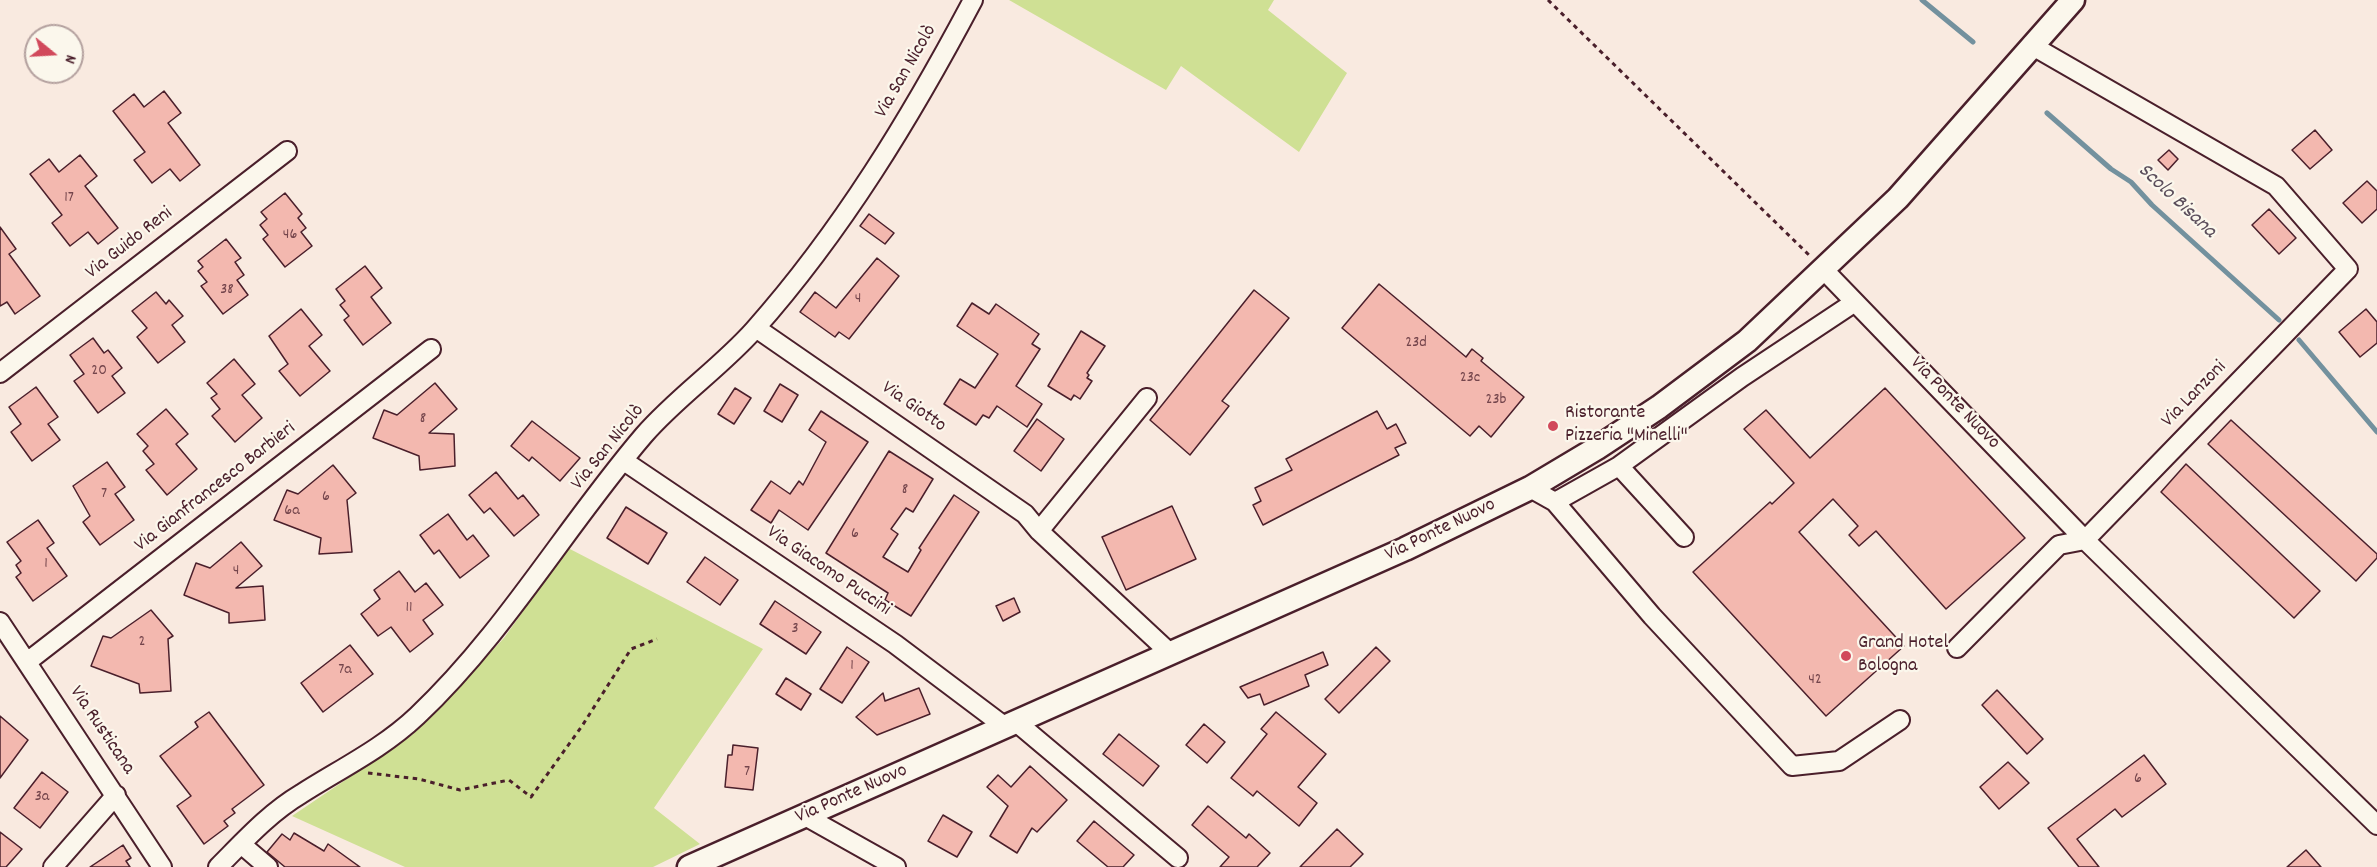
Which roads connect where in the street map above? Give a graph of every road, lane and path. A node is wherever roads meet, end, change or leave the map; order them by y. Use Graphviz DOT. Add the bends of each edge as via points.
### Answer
graph roads {
  1 [pos="973,0"];
  2 [pos="1548,0"];
  3 [pos="2073,0"];
  4 [pos="2031,45"];
  5 [pos="287,151"];
  6 [pos="1823,269"];
  7 [pos="1855,302"];
  8 [pos="756,328"];
  9 [pos="431,349"];
  10 [pos="0,373"];
  11 [pos="1147,398"];
  12 [pos="624,461"];
  13 [pos="1619,466"];
  14 [pos="1530,488"];
  15 [pos="1555,502"];
  16 [pos="1040,531"];
  17 [pos="1684,537"];
  18 [pos="2085,540"];
  19 [pos="0,622"];
  20 [pos="657,639"];
  21 [pos="1957,648"];
  22 [pos="1170,653"];
  23 [pos="27,662"];
  24 [pos="1900,720"];
  25 [pos="1010,724"];
  26 [pos="342,770"];
  27 [pos="116,795"];
  28 [pos="805,816"];
  29 [pos="2377,825"];
  30 [pos="242,844"];
  31 [pos="1178,858"];
  32 [pos="52,867"];
  33 [pos="162,867"];
  34 [pos="218,867"];
  35 [pos="268,867"];
  36 [pos="689,867"];
  37 [pos="896,867"];
  1 -- 8 [label="street, Via San Nicolò" via="890,147 792,286"];
  2 -- 6 [label="path"];
  3 -- 4 [label="main road, Via Ponte Nuovo"];
  4 -- 6 [label="main road, Via Ponte Nuovo" via="1898,198"];
  4 -- 18 [label="street, Via Lanzoni" via="2276,186 2348,269"];
  5 -- 10 [label="street, Via Guido Reni"];
  6 -- 7 [label="street, Via Ponte Nuovo"];
  6 -- 14 [label="main road, Via Ponte Nuovo" via="1747,341 1659,407"];
  7 -- 13 [label="street"];
  7 -- 18 [label="street, Via Ponte Nuovo"];
  8 -- 12 [label="street, Via San Nicolò" via="645,434"];
  8 -- 16 [label="street, Via Giotto" via="1010,503"];
  9 -- 23 [label="street, Via Gianfrancesco Barbieri"];
  11 -- 16 [label="street"];
  12 -- 25 [label="street, Via Giacomo Puccini"];
  12 -- 26 [label="street, Via San Nicolò" via="522,595 452,678 416,717"];
  13 -- 15 [label="street"];
  13 -- 17 [label="street"];
  14 -- 15 [label="street"];
  14 -- 22 [label="main road, Via Ponte Nuovo" via="1405,549"];
  15 -- 24 [label="street" via="1652,616 1792,766 1839,761"];
  16 -- 22 [label="street, Via Giotto"];
  18 -- 21 [label="street" via="2059,545"];
  18 -- 29 [label="street"];
  19 -- 23 [label="street, Via Rusticana"];
  20 -- 26 [label="path" via="630,649 531,797 509,780 459,790 419,779"];
  22 -- 25 [label="main road, Via Ponte Nuovo"];
  23 -- 27 [label="street, Via Rusticana"];
  25 -- 28 [label="main road, Via Ponte Nuovo"];
  25 -- 31 [label="street"];
  26 -- 30 [label="street, Via San Nicolò" via="274,812"];
  27 -- 32 [label="street"];
  27 -- 33 [label="street, Via Rusticana"];
  28 -- 36 [label="main road, Via Ponte Nuovo"];
  28 -- 37 [label="street"];
  30 -- 34 [label="street, Via San Nicolò"];
  30 -- 35 [label="street"];
}
